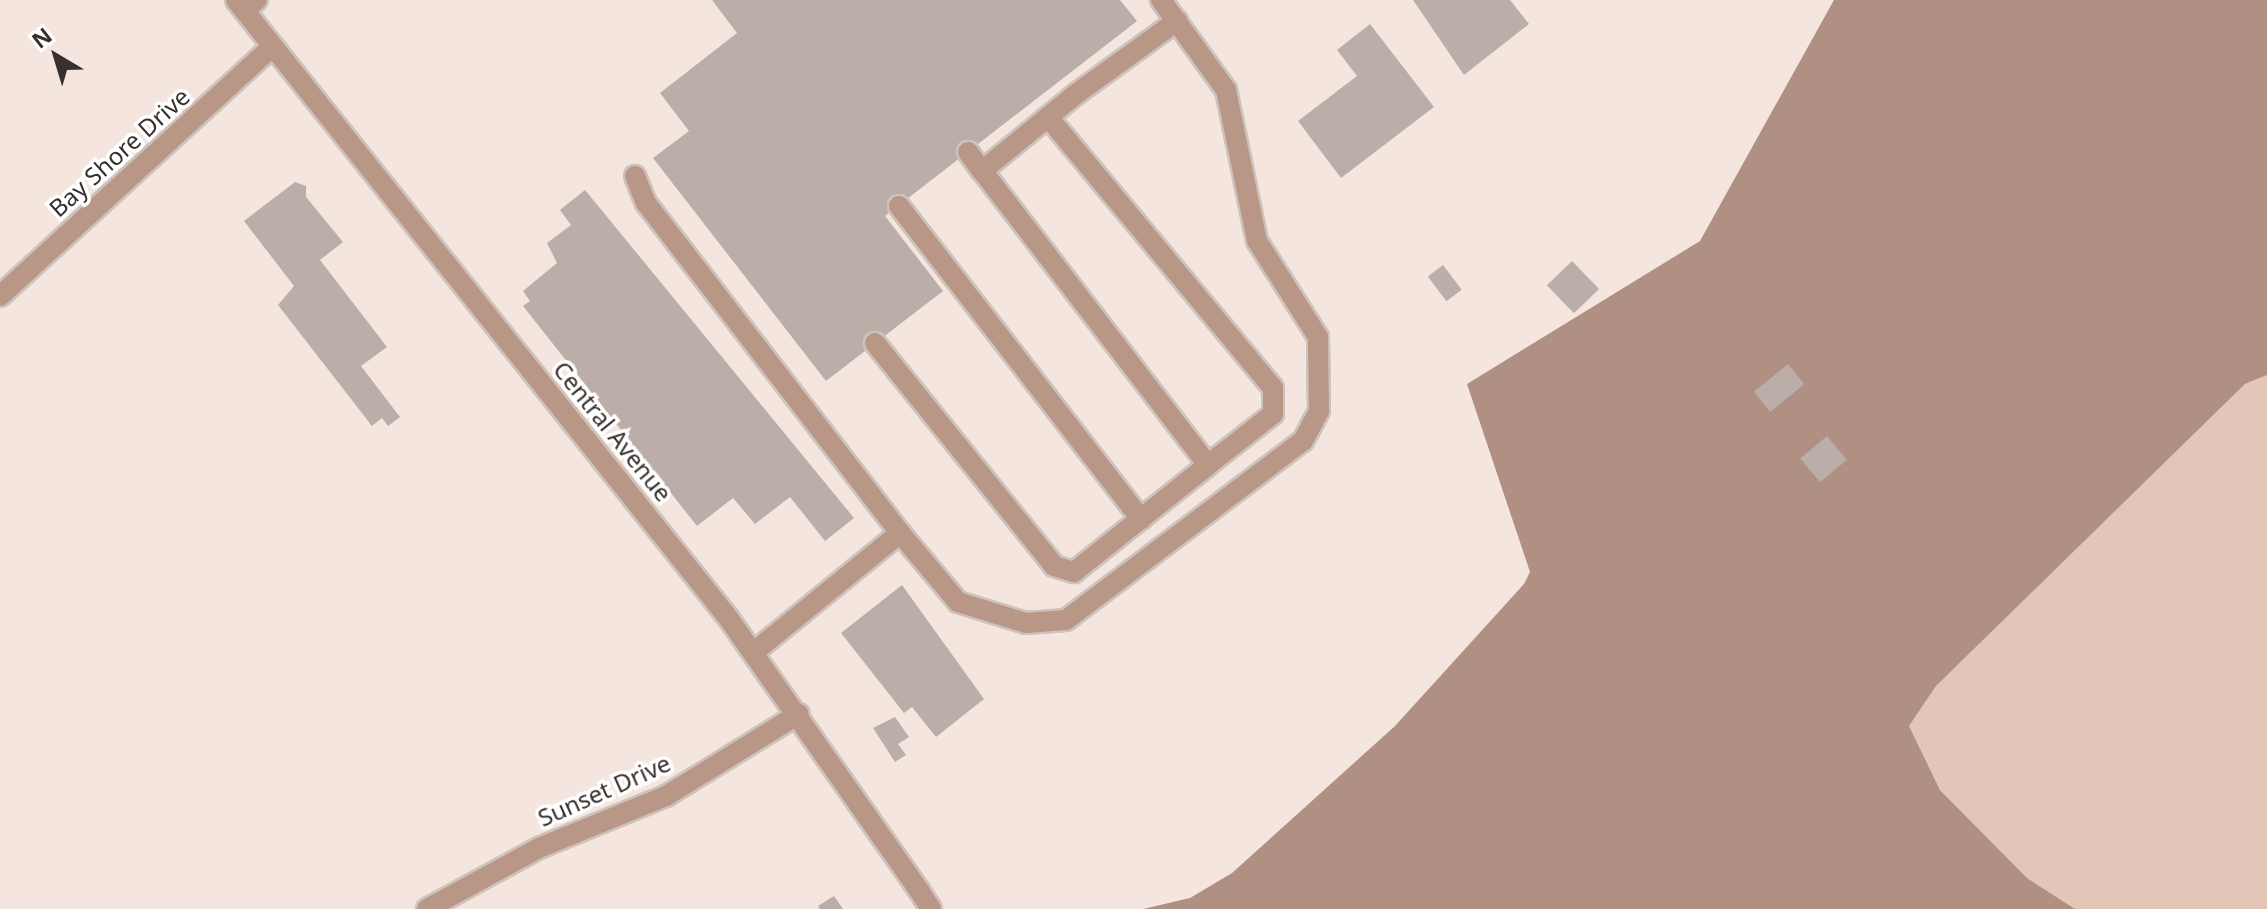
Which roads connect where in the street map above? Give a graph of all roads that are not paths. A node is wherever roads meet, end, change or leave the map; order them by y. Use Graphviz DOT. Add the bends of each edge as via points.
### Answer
graph roads {
  1 [pos="1161,0"];
  2 [pos="246,3"];
  3 [pos="1177,21"];
  4 [pos="273,46"];
  5 [pos="1048,117"];
  6 [pos="968,152"];
  7 [pos="982,171"];
  8 [pos="635,176"];
  9 [pos="899,206"];
  10 [pos="0,296"];
  11 [pos="875,343"];
  12 [pos="1208,465"];
  13 [pos="1141,519"];
  14 [pos="900,533"];
  15 [pos="754,652"];
  16 [pos="799,714"];
  17 [pos="926,901"];
  18 [pos="427,909"];
  1 -- 3 [label="street"];
  2 -- 4 [label="street, Central Avenue"];
  3 -- 5 [label="street"];
  3 -- 14 [label="street" via="1226,90 1257,241 1318,337 1319,411 1303,441 1066,620 1026,623 958,602"];
  4 -- 10 [label="street, Bay Shore Drive"];
  4 -- 15 [label="street, Central Avenue"];
  5 -- 7 [label="street"];
  5 -- 12 [label="street" via="1273,388 1273,414"];
  6 -- 7 [label="street"];
  7 -- 12 [label="street"];
  8 -- 14 [label="street" via="646,203"];
  9 -- 13 [label="street"];
  11 -- 13 [label="street" via="1054,566 1074,572"];
  12 -- 13 [label="street"];
  14 -- 15 [label="street"];
  15 -- 16 [label="street, Central Avenue"];
  16 -- 17 [label="street, Central Avenue"];
  16 -- 18 [label="street, Sunset Drive" via="666,796 539,848"];
}
